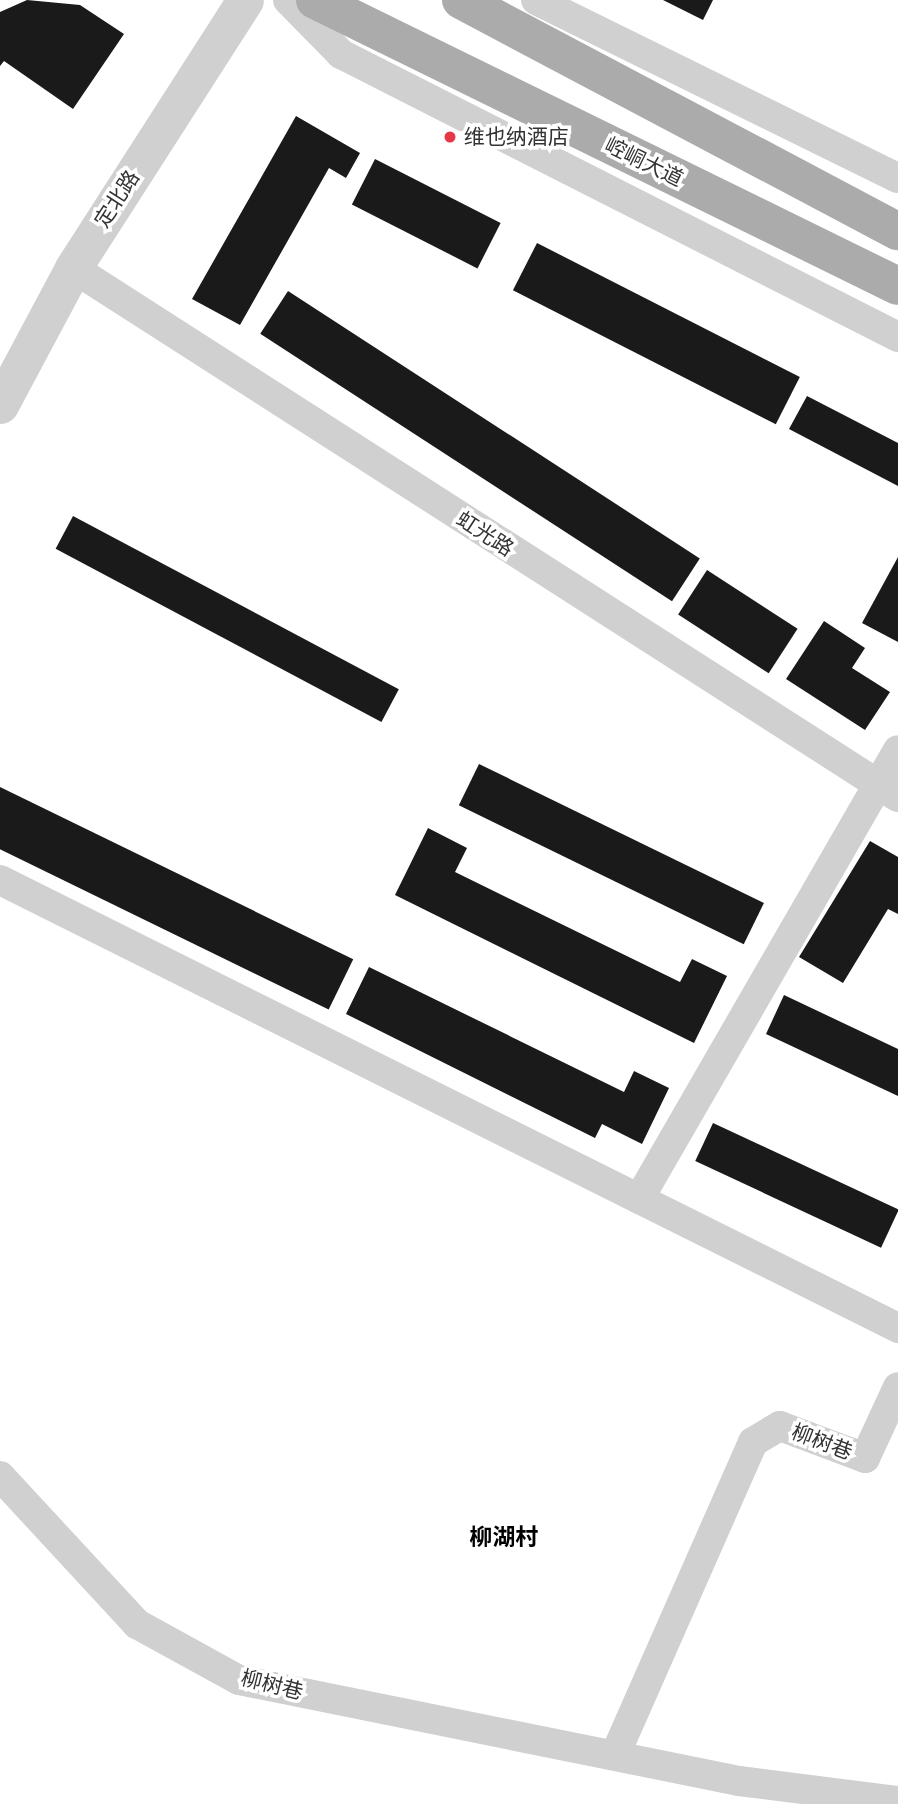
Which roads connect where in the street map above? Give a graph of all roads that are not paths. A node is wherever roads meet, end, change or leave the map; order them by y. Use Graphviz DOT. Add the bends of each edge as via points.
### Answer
graph roads {
  1 [pos="245,0"];
  2 [pos="288,0"];
  3 [pos="315,0"];
  4 [pos="461,0"];
  5 [pos="536,0"];
  6 [pos="898,178"];
  7 [pos="898,231"];
  8 [pos="73,268"];
  9 [pos="898,286"];
  10 [pos="898,337"];
  11 [pos="0,405"];
  12 [pos="898,750"];
  13 [pos="888,791"];
  14 [pos="0,880"];
  15 [pos="639,1199"];
  16 [pos="898,1328"];
  17 [pos="898,1387"];
  18 [pos="0,1476"];
  19 [pos="615,1755"];
  20 [pos="898,1801"];
  1 -- 8 [label="street, 定北路"];
  2 -- 10 [label="street" via="341,54"];
  3 -- 9 [label="main road, 崆峒大道"];
  4 -- 7 [label="main road"];
  5 -- 6 [label="street"];
  8 -- 11 [label="street, 定北路"];
  8 -- 13 [label="street, 虹光路"];
  12 -- 13 [label="street"];
  13 -- 15 [label="street"];
  14 -- 15 [label="street"];
  15 -- 16 [label="street"];
  17 -- 19 [label="street, 柳树巷" via="865,1458 780,1426 753,1442"];
  18 -- 19 [label="street, 柳树巷" via="137,1624 239,1680"];
  19 -- 20 [label="street, 柳树巷" via="739,1782"];
}
